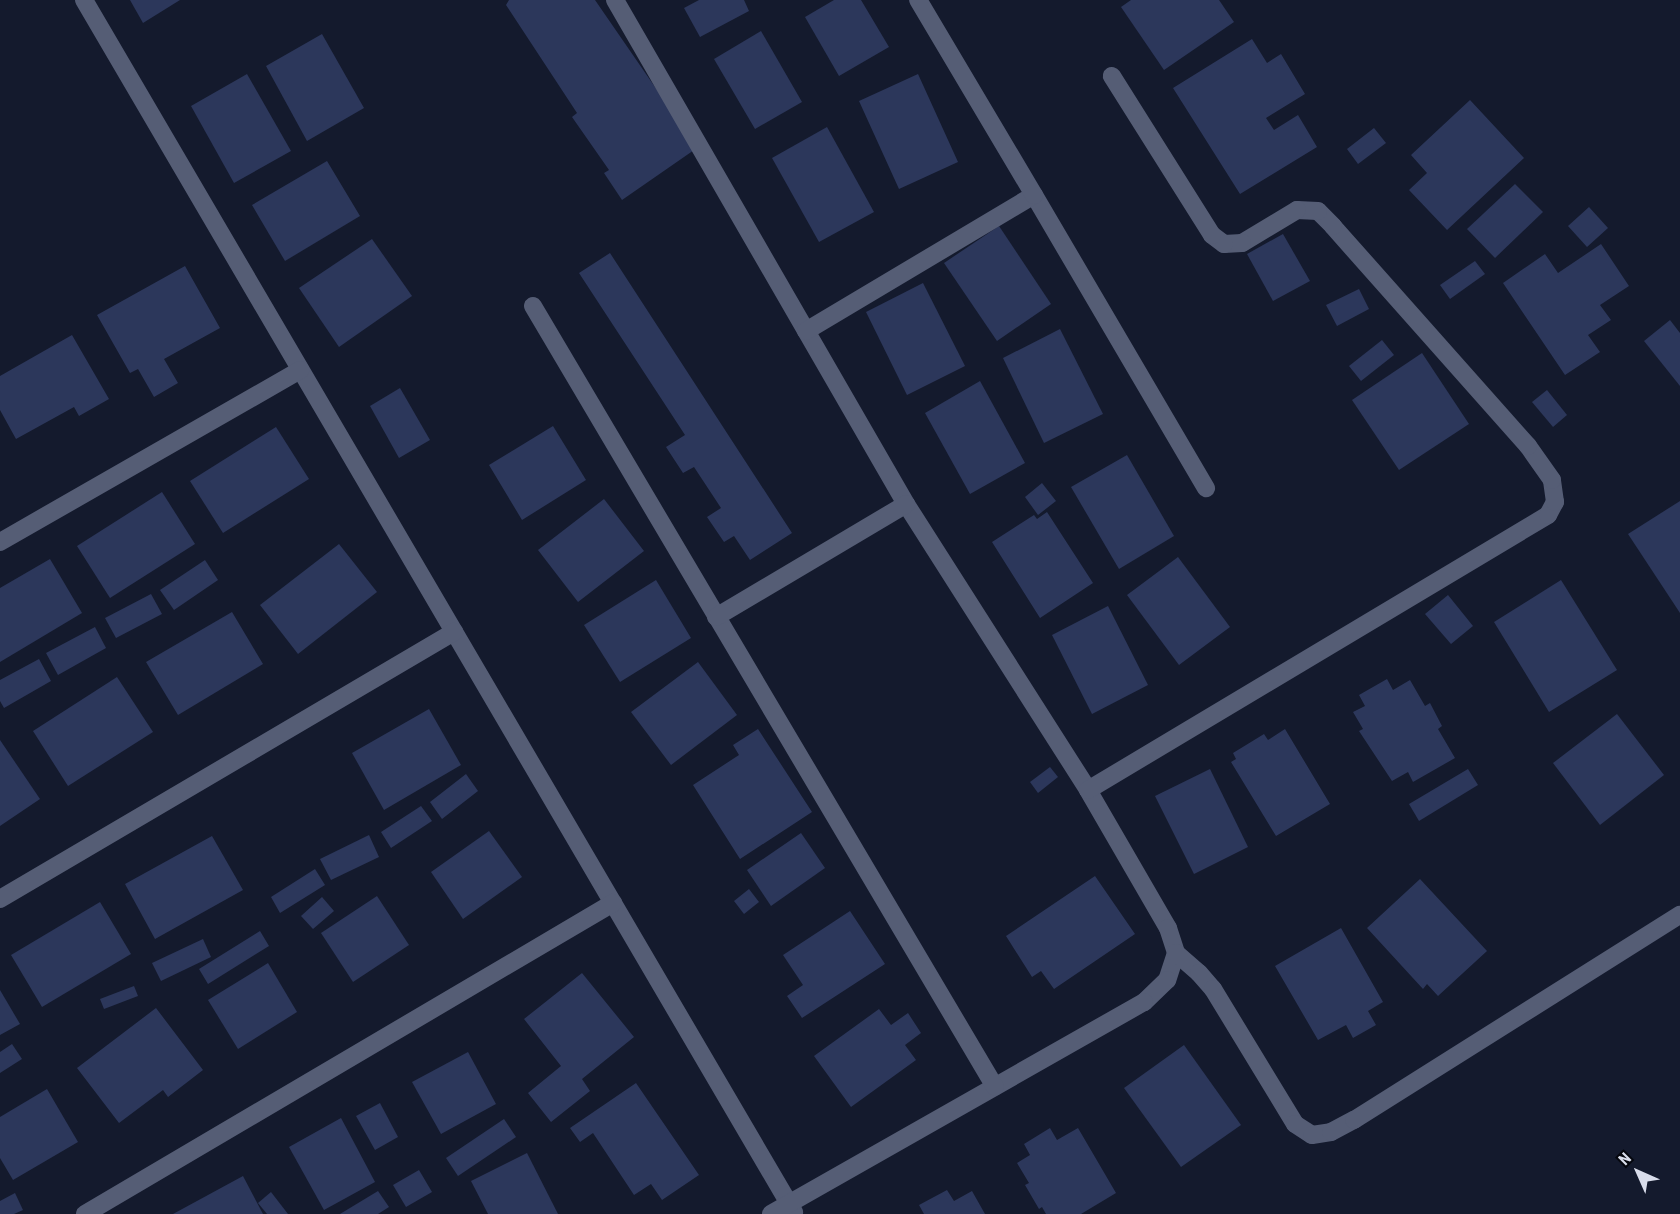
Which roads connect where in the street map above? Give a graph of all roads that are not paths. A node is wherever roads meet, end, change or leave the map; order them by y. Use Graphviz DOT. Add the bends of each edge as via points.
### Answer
graph roads {
  1 [pos="84,0"];
  2 [pos="615,0"];
  3 [pos="918,0"];
  4 [pos="1112,76"];
  5 [pos="1034,195"];
  6 [pos="533,306"];
  7 [pos="806,331"];
  8 [pos="300,370"];
  9 [pos="1206,488"];
  10 [pos="906,504"];
  11 [pos="0,542"];
  12 [pos="716,617"];
  13 [pos="454,632"];
  14 [pos="1088,790"];
  15 [pos="0,899"];
  16 [pos="613,903"];
  17 [pos="1680,915"];
  18 [pos="1176,953"];
  19 [pos="994,1087"];
  20 [pos="792,1209"];
  21 [pos="85,1214"];
  22 [pos="771,1214"];
  1 -- 8 [label="street"];
  2 -- 7 [label="street"];
  3 -- 5 [label="street"];
  4 -- 14 [label="street" via="1212,235 1224,244 1242,243 1297,210 1318,211 1528,446 1552,480 1555,502 1548,515"];
  5 -- 7 [label="street"];
  5 -- 9 [label="street"];
  6 -- 12 [label="street"];
  7 -- 10 [label="street"];
  8 -- 11 [label="street"];
  8 -- 13 [label="street"];
  10 -- 12 [label="street"];
  10 -- 14 [label="street"];
  12 -- 19 [label="street"];
  13 -- 15 [label="street"];
  13 -- 16 [label="street"];
  14 -- 18 [label="street" via="1168,928"];
  16 -- 20 [label="street"];
  16 -- 21 [label="street"];
  17 -- 18 [label="street" via="1354,1120 1331,1132 1312,1135 1290,1117 1213,989"];
  18 -- 19 [label="street" via="1167,980 1144,1002"];
  19 -- 20 [label="street"];
  20 -- 22 [label="street"];
}
